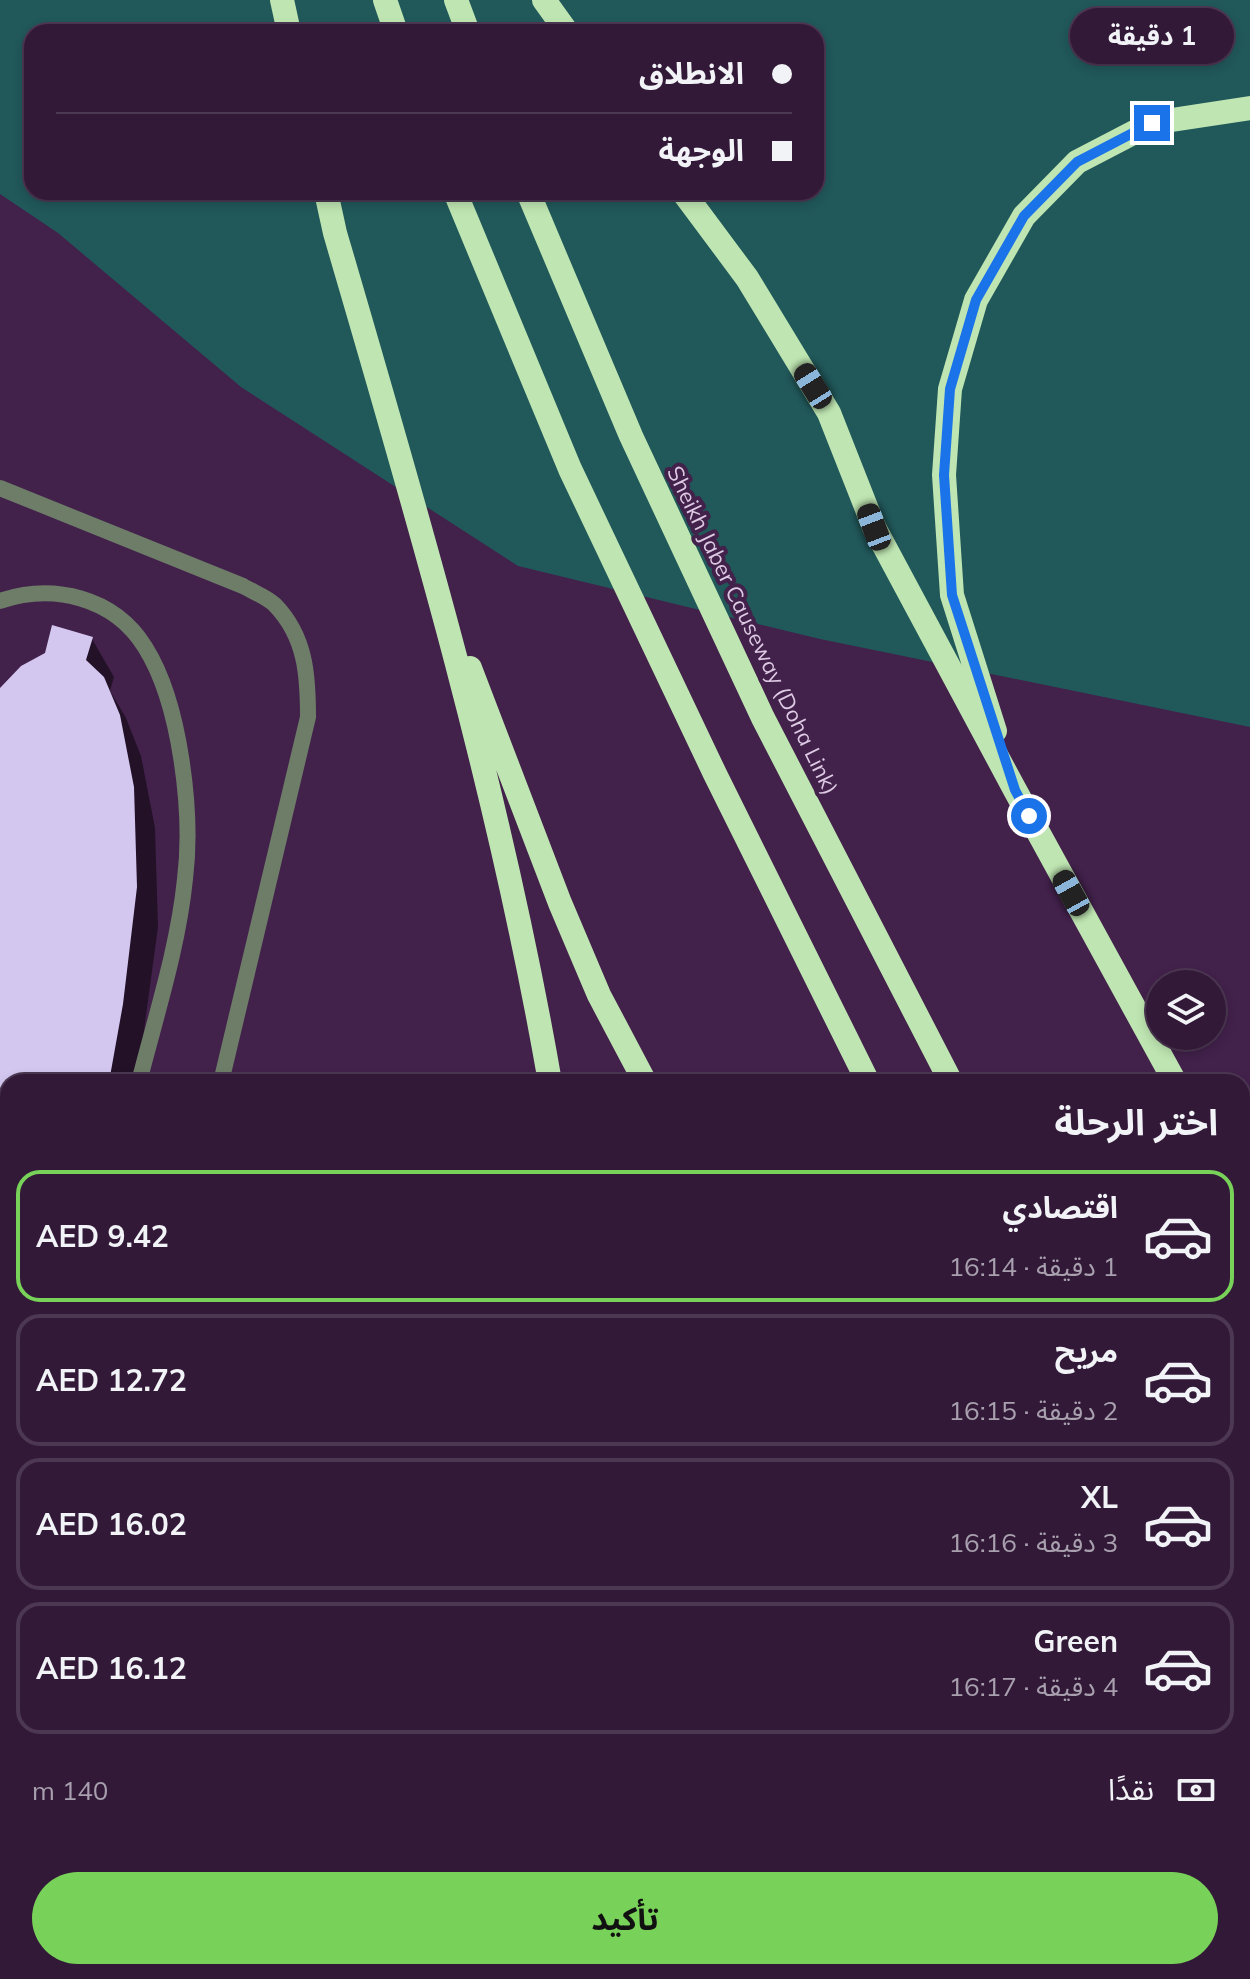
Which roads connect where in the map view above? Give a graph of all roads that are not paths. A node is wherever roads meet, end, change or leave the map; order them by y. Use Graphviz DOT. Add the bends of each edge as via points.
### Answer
graph roads {
  1 [pos="282,0"];
  2 [pos="385,0"];
  3 [pos="456,0"];
  4 [pos="544,0"];
  5 [pos="287,24"];
  6 [pos="393,24"];
  7 [pos="465,24"];
  8 [pos="561,24"];
  9 [pos="1250,108"];
  10 [pos="328,200"];
  11 [pos="458,200"];
  12 [pos="531,200"];
  13 [pos="689,200"];
  14 [pos="0,488"];
  15 [pos="434,572"];
  16 [pos="0,601"];
  17 [pos="970,685"];
  18 [pos="141,1074"];
  19 [pos="223,1074"];
  20 [pos="549,1074"];
  21 [pos="641,1074"];
  22 [pos="864,1074"];
  23 [pos="947,1074"];
  24 [pos="1171,1074"];
  1 -- 5 [label="highway"];
  2 -- 6 [label="highway"];
  3 -- 7 [label="highway"];
  4 -- 8 [label="highway"];
  9 -- 17 [label="highway" via="1152,123 1077,162 1024,216 976,300 950,389 944,475 952,595"];
  10 -- 15 [label="highway"];
  11 -- 22 [label="highway" via="570,469"];
  12 -- 23 [label="highway, Sheikh Jaber Causeway (Doha Link)" via="631,436 763,718"];
  13 -- 17 [label="highway" via="747,278 829,413 874,527"];
  14 -- 19 [label="lane" via="243,586 274,604 298,637 308,676 308,717"];
  15 -- 20 [label="highway"];
  15 -- 21 [label="highway" via="560,903 599,995"];
  16 -- 18 [label="lane" via="42,592 66,594 111,612 145,646 164,691 185,785 188,832 177,932"];
  17 -- 24 [label="highway" via="1015,790"];
}
